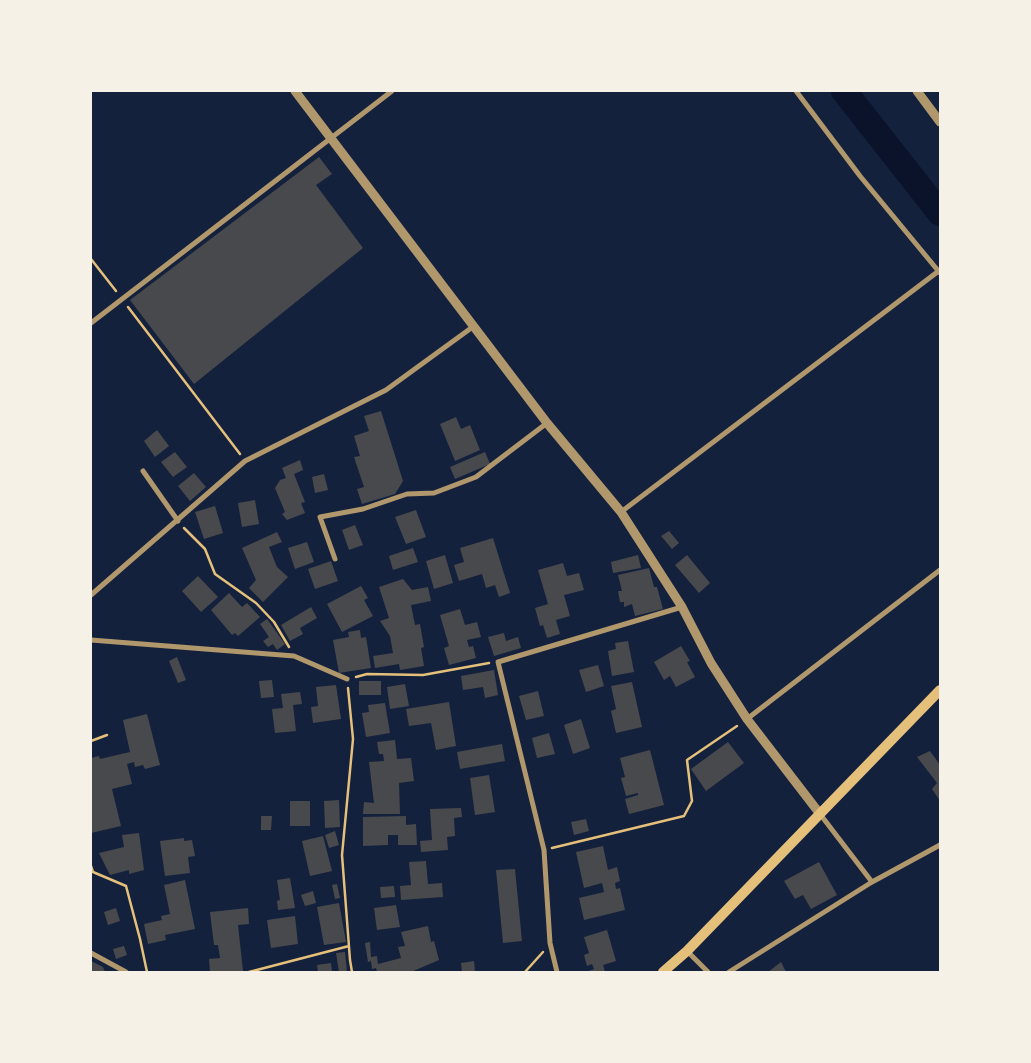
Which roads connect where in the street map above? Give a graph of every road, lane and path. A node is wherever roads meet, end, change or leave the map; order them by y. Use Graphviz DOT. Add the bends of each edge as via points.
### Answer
graph roads {
  1 [pos="295,91"];
  2 [pos="392,91"];
  3 [pos="796,91"];
  4 [pos="917,91"];
  5 [pos="940,122"];
  6 [pos="331,138"];
  7 [pos="91,259"];
  8 [pos="939,272"];
  9 [pos="122,299"];
  10 [pos="91,323"];
  11 [pos="474,326"];
  12 [pos="547,423"];
  13 [pos="245,461"];
  14 [pos="143,471"];
  15 [pos="621,512"];
  16 [pos="178,521"];
  17 [pos="335,559"];
  18 [pos="940,570"];
  19 [pos="91,595"];
  20 [pos="682,607"];
  21 [pos="91,640"];
  22 [pos="294,656"];
  23 [pos="498,662"];
  24 [pos="347,679"];
  25 [pos="940,690"];
  26 [pos="747,719"];
  27 [pos="107,735"];
  28 [pos="91,741"];
  29 [pos="820,814"];
  30 [pos="940,845"];
  31 [pos="544,850"];
  32 [pos="91,866"];
  33 [pos="872,882"];
  34 [pos="550,943"];
  35 [pos="349,946"];
  36 [pos="688,951"];
  37 [pos="91,953"];
  38 [pos="126,972"];
  39 [pos="147,972"];
  40 [pos="249,972"];
  41 [pos="352,972"];
  42 [pos="525,972"];
  43 [pos="557,972"];
  44 [pos="664,972"];
  45 [pos="708,972"];
  46 [pos="729,972"];
  1 -- 6 [label="street"];
  2 -- 6 [label="street"];
  3 -- 8 [label="street"];
  4 -- 5 [label="street"];
  6 -- 9 [label="street"];
  6 -- 11 [label="street"];
  7 -- 9 [label="path"];
  8 -- 15 [label="street"];
  9 -- 10 [label="street"];
  9 -- 13 [label="path"];
  11 -- 12 [label="street"];
  11 -- 13 [label="street" via="386,390"];
  12 -- 15 [label="street"];
  12 -- 17 [label="street" via="476,477 434,493 407,494 362,510 320,517"];
  13 -- 16 [label="street"];
  14 -- 16 [label="street"];
  15 -- 20 [label="street"];
  16 -- 19 [label="street"];
  16 -- 22 [label="path" via="206,549 215,574 256,603 274,622"];
  18 -- 26 [label="street"];
  20 -- 23 [label="street"];
  20 -- 26 [label="street" via="711,664"];
  21 -- 22 [label="street"];
  22 -- 24 [label="street"];
  23 -- 24 [label="path" via="423,675 367,674"];
  23 -- 31 [label="street"];
  24 -- 35 [label="path" via="353,739 342,855"];
  25 -- 29 [label="main road"];
  26 -- 29 [label="street"];
  26 -- 31 [label="path" via="687,760 692,801 684,816"];
  27 -- 28 [label="path"];
  29 -- 33 [label="street"];
  29 -- 36 [label="main road"];
  30 -- 33 [label="street"];
  31 -- 34 [label="street"];
  32 -- 39 [label="path" via="93,872 126,886"];
  33 -- 46 [label="street"];
  34 -- 42 [label="path"];
  34 -- 43 [label="street"];
  35 -- 40 [label="path"];
  35 -- 41 [label="path"];
  36 -- 44 [label="main road"];
  36 -- 45 [label="street"];
  37 -- 38 [label="street"];
}
